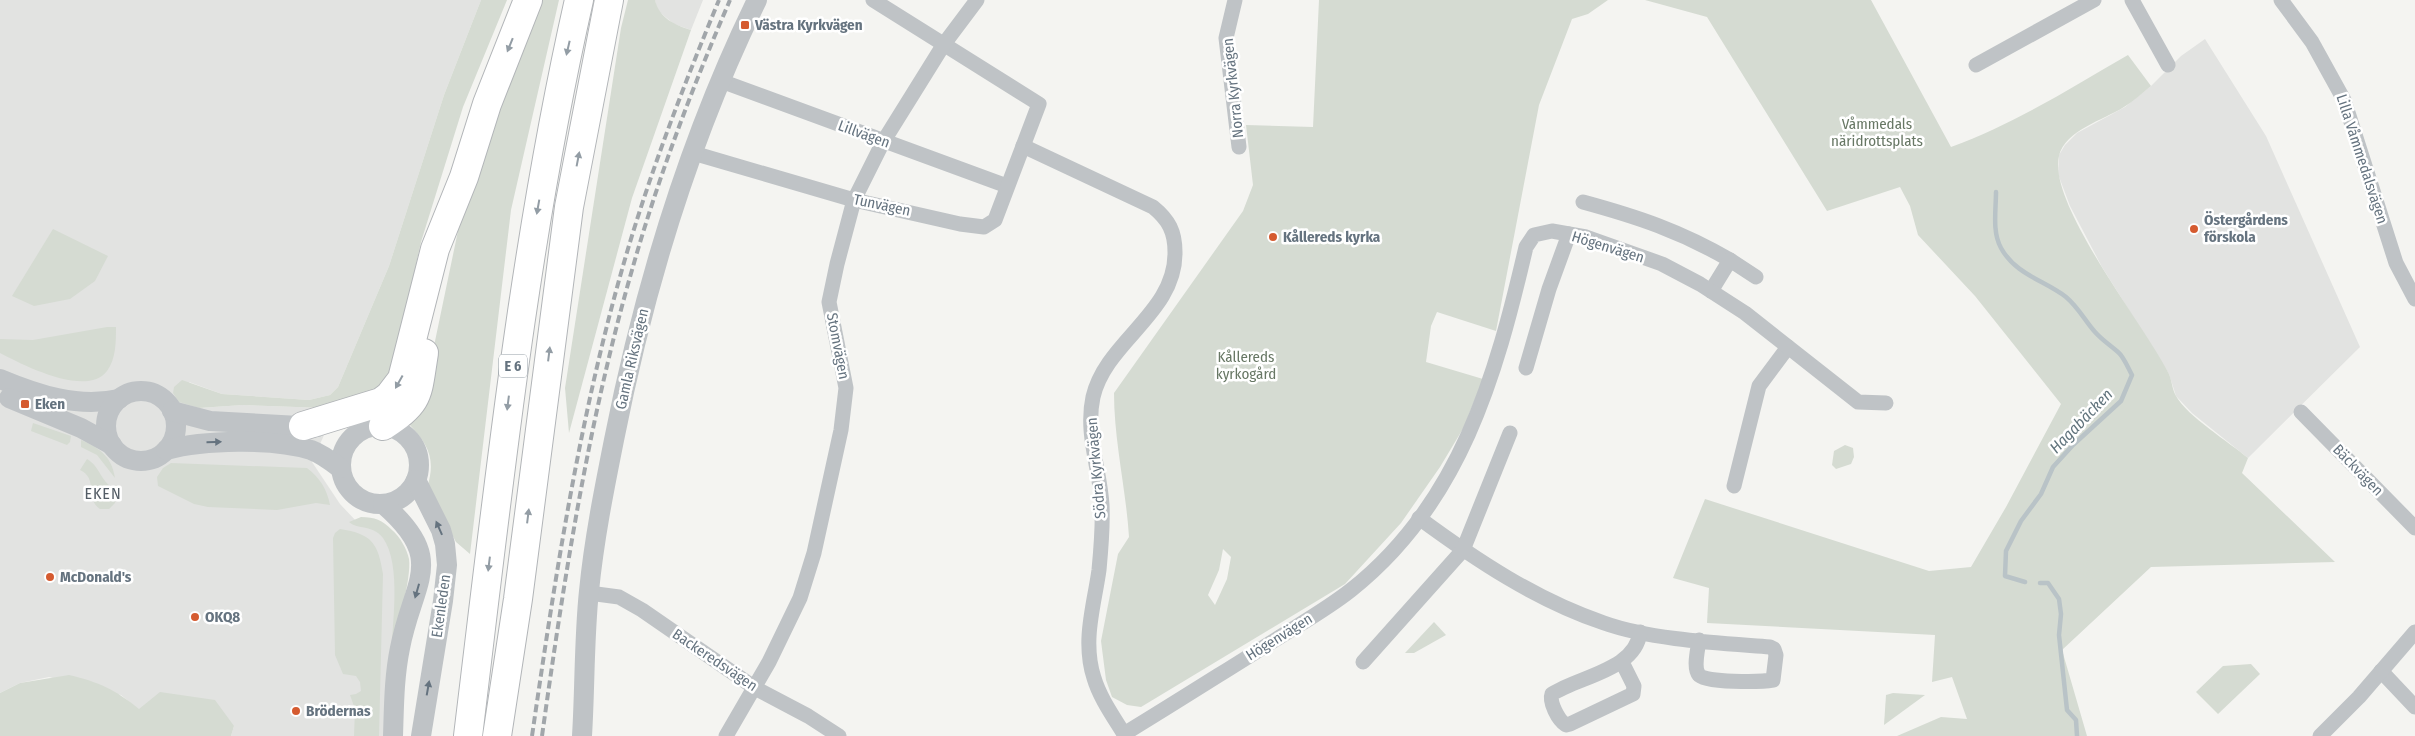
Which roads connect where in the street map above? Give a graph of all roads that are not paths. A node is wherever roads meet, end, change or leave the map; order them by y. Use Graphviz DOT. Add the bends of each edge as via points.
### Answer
graph roads {
  1 [pos="528,0"];
  2 [pos="578,0"];
  3 [pos="609,0"];
  4 [pos="757,0"];
  5 [pos="873,0"];
  6 [pos="977,0"];
  7 [pos="1235,0"];
  8 [pos="2094,0"];
  9 [pos="2132,0"];
  10 [pos="2280,0"];
  11 [pos="944,44"];
  12 [pos="1976,65"];
  13 [pos="2168,65"];
  14 [pos="721,80"];
  15 [pos="883,142"];
  16 [pos="1023,146"];
  17 [pos="1239,147"];
  18 [pos="693,153"];
  19 [pos="460,186"];
  20 [pos="1007,186"];
  21 [pos="854,200"];
  22 [pos="1584,202"];
  23 [pos="1570,234"];
  24 [pos="1730,260"];
  25 [pos="1756,277"];
  26 [pos="1711,291"];
  27 [pos="2415,299"];
  28 [pos="1788,348"];
  29 [pos="1526,368"];
  30 [pos="0,379"];
  31 [pos="0,394"];
  32 [pos="120,399"];
  33 [pos="1886,403"];
  34 [pos="172,411"];
  35 [pos="2302,412"];
  36 [pos="303,426"];
  37 [pos="371,429"];
  38 [pos="1510,433"];
  39 [pos="112,444"];
  40 [pos="166,450"];
  41 [pos="340,468"];
  42 [pos="416,480"];
  43 [pos="1734,486"];
  44 [pos="383,504"];
  45 [pos="1419,518"];
  46 [pos="2415,528"];
  47 [pos="1463,550"];
  48 [pos="588,593"];
  49 [pos="518,599"];
  50 [pos="1640,632"];
  51 [pos="2415,632"];
  52 [pos="1699,640"];
  53 [pos="1363,662"];
  54 [pos="1622,662"];
  55 [pos="2381,671"];
  56 [pos="755,688"];
  57 [pos="2415,707"];
  58 [pos="1125,735"];
  59 [pos="393,736"];
  60 [pos="420,736"];
  61 [pos="468,736"];
  62 [pos="497,736"];
  63 [pos="512,736"];
  64 [pos="582,736"];
  65 [pos="726,736"];
  66 [pos="839,736"];
  67 [pos="2320,736"];
  1 -- 19 [label="highway, one-way" via="487,104"];
  2 -- 61 [label="highway, E 6, one-way" via="518,325"];
  49 -- 3 [label="highway, E 6, one-way" via="568,207"];
  4 -- 14 [label="street, Gamla Riksvägen"];
  5 -- 11 [label="street"];
  6 -- 11 [label="street, Stomvägen"];
  7 -- 17 [label="street, Norra Kyrkvägen" via="1226,38"];
  8 -- 12 [label="street"];
  9 -- 13 [label="street"];
  10 -- 27 [label="street, Lilla Våmmedalsvägen" via="2312,42 2344,100 2396,263"];
  11 -- 15 [label="street, Stomvägen"];
  11 -- 16 [label="street" via="1039,104"];
  14 -- 15 [label="street, Lillvägen"];
  14 -- 18 [label="street, Gamla Riksvägen"];
  15 -- 20 [label="street, Lillvägen"];
  15 -- 21 [label="street, Stomvägen"];
  16 -- 20 [label="street, Tunvägen"];
  16 -- 58 [label="street, Södra Kyrkvägen" via="1144,202 1167,220 1174,235 1172,279 1161,300 1105,372 1093,396 1090,422 1102,506 1099,569 1089,621 1090,660 1100,691"];
  18 -- 21 [label="street, Tunvägen"];
  18 -- 48 [label="street, Gamla Riksvägen" via="674,205 630,358"];
  19 -- 36 [label="highway, one-way" via="435,249 402,379 381,402"];
  19 -- 37 [label="highway" via="437,285 420,384 409,407"];
  20 -- 21 [label="street, Tunvägen" via="995,220 984,227"];
  21 -- 56 [label="street, Stomvägen" via="836,264 830,302 846,388 830,486 808,576"];
  22 -- 24 [label="street" via="1643,219"];
  23 -- 26 [label="street, Högenvägen" via="1662,264"];
  23 -- 29 [label="street" via="1549,289"];
  23 -- 45 [label="street, Högenvägen" via="1552,231 1534,235 1526,247 1494,374 1450,474"];
  24 -- 25 [label="street"];
  24 -- 26 [label="street"];
  26 -- 28 [label="street, Högenvägen" via="1745,313"];
  28 -- 33 [label="street, Högenvägen" via="1858,402"];
  28 -- 43 [label="street" via="1759,386"];
  30 -- 32 [label="street" via="34,393 63,400 106,402"];
  31 -- 39 [label="street"];
  32 -- 34 [label="street" via="134,392 148,392 164,400"];
  32 -- 39 [label="street" via="111,408 107,420 107,433"];
  34 -- 36 [label="street" via="210,421"];
  34 -- 40 [label="street" via="176,430"];
  35 -- 46 [label="street, Bäckvägen"];
  36 -- 37 [label="street"];
  37 -- 41 [label="street" via="347,444"];
  37 -- 42 [label="street" via="405,434 412,441 419,458"];
  38 -- 47 [label="street"];
  39 -- 40 [label="street" via="133,460 152,459"];
  40 -- 41 [label="street, Ekenleden, one-way" via="213,442 286,445 312,450"];
  41 -- 44 [label="street, Ekenleden" via="346,484 358,497 373,504"];
  42 -- 44 [label="street" via="404,496"];
  60 -- 42 [label="street, Ekenleden, one-way" via="447,565 440,530"];
  44 -- 59 [label="street, Ekenleden, one-way" via="403,521 413,535 419,547 422,567 400,647"];
  45 -- 47 [label="street"];
  45 -- 58 [label="street, Högenvägen" via="1393,550 1351,590"];
  47 -- 50 [label="street" via="1541,596 1604,623"];
  47 -- 53 [label="street"];
  48 -- 56 [label="street, Backeredsvägen" via="619,598 642,610"];
  48 -- 64 [label="street, Gamla Riksvägen"];
  49 -- 62 [label="highway, E 6"];
  49 -- 63 [label="highway"];
  50 -- 52 [label="street"];
  50 -- 54 [label="street" via="1633,652"];
  51 -- 55 [label="street"];
  52 -- 52 [label="street" via="1770,646 1776,655 1773,680 1704,679 1696,670"];
  54 -- 54 [label="street" via="1552,694 1552,702 1561,721 1570,724 1633,694 1634,686"];
  55 -- 57 [label="street"];
  55 -- 67 [label="street"];
  56 -- 65 [label="street, Stomvägen"];
  56 -- 66 [label="street, Backeredsvägen"];
}
